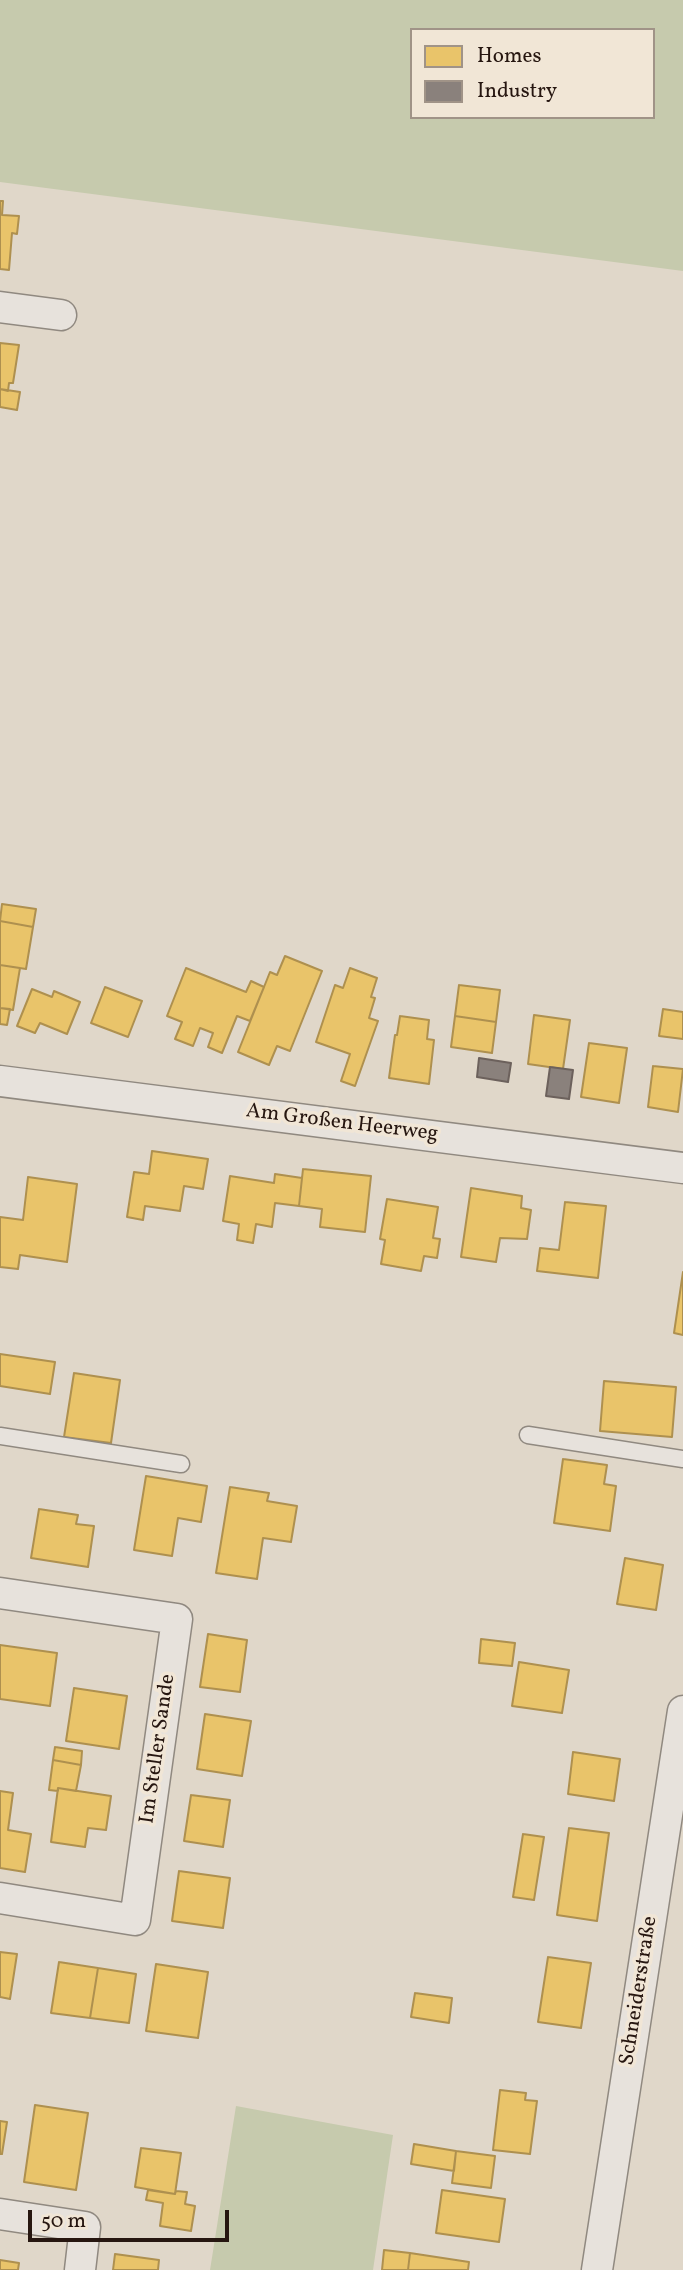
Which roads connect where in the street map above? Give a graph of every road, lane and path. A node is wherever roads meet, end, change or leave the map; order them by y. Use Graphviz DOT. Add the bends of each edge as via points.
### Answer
graph roads {
  1 [pos="0,307"];
  2 [pos="61,315"];
  3 [pos="0,1081"];
  4 [pos="683,1168"];
  5 [pos="528,1435"];
  6 [pos="0,1436"];
  7 [pos="683,1459"];
  8 [pos="181,1464"];
  9 [pos="0,1593"];
  10 [pos="683,1711"];
  11 [pos="0,1898"];
  12 [pos="0,2214"];
  13 [pos="80,2270"];
  14 [pos="597,2270"];
  1 -- 2 [label="street"];
  3 -- 4 [label="street, Am Großen Heerweg"];
  5 -- 7 [label="lane"];
  6 -- 8 [label="lane"];
  9 -- 11 [label="street, Im Steller Sande" via="177,1619 135,1920"];
  10 -- 14 [label="street, Schneiderstraße"];
  12 -- 13 [label="street" via="85,2227"];
}
